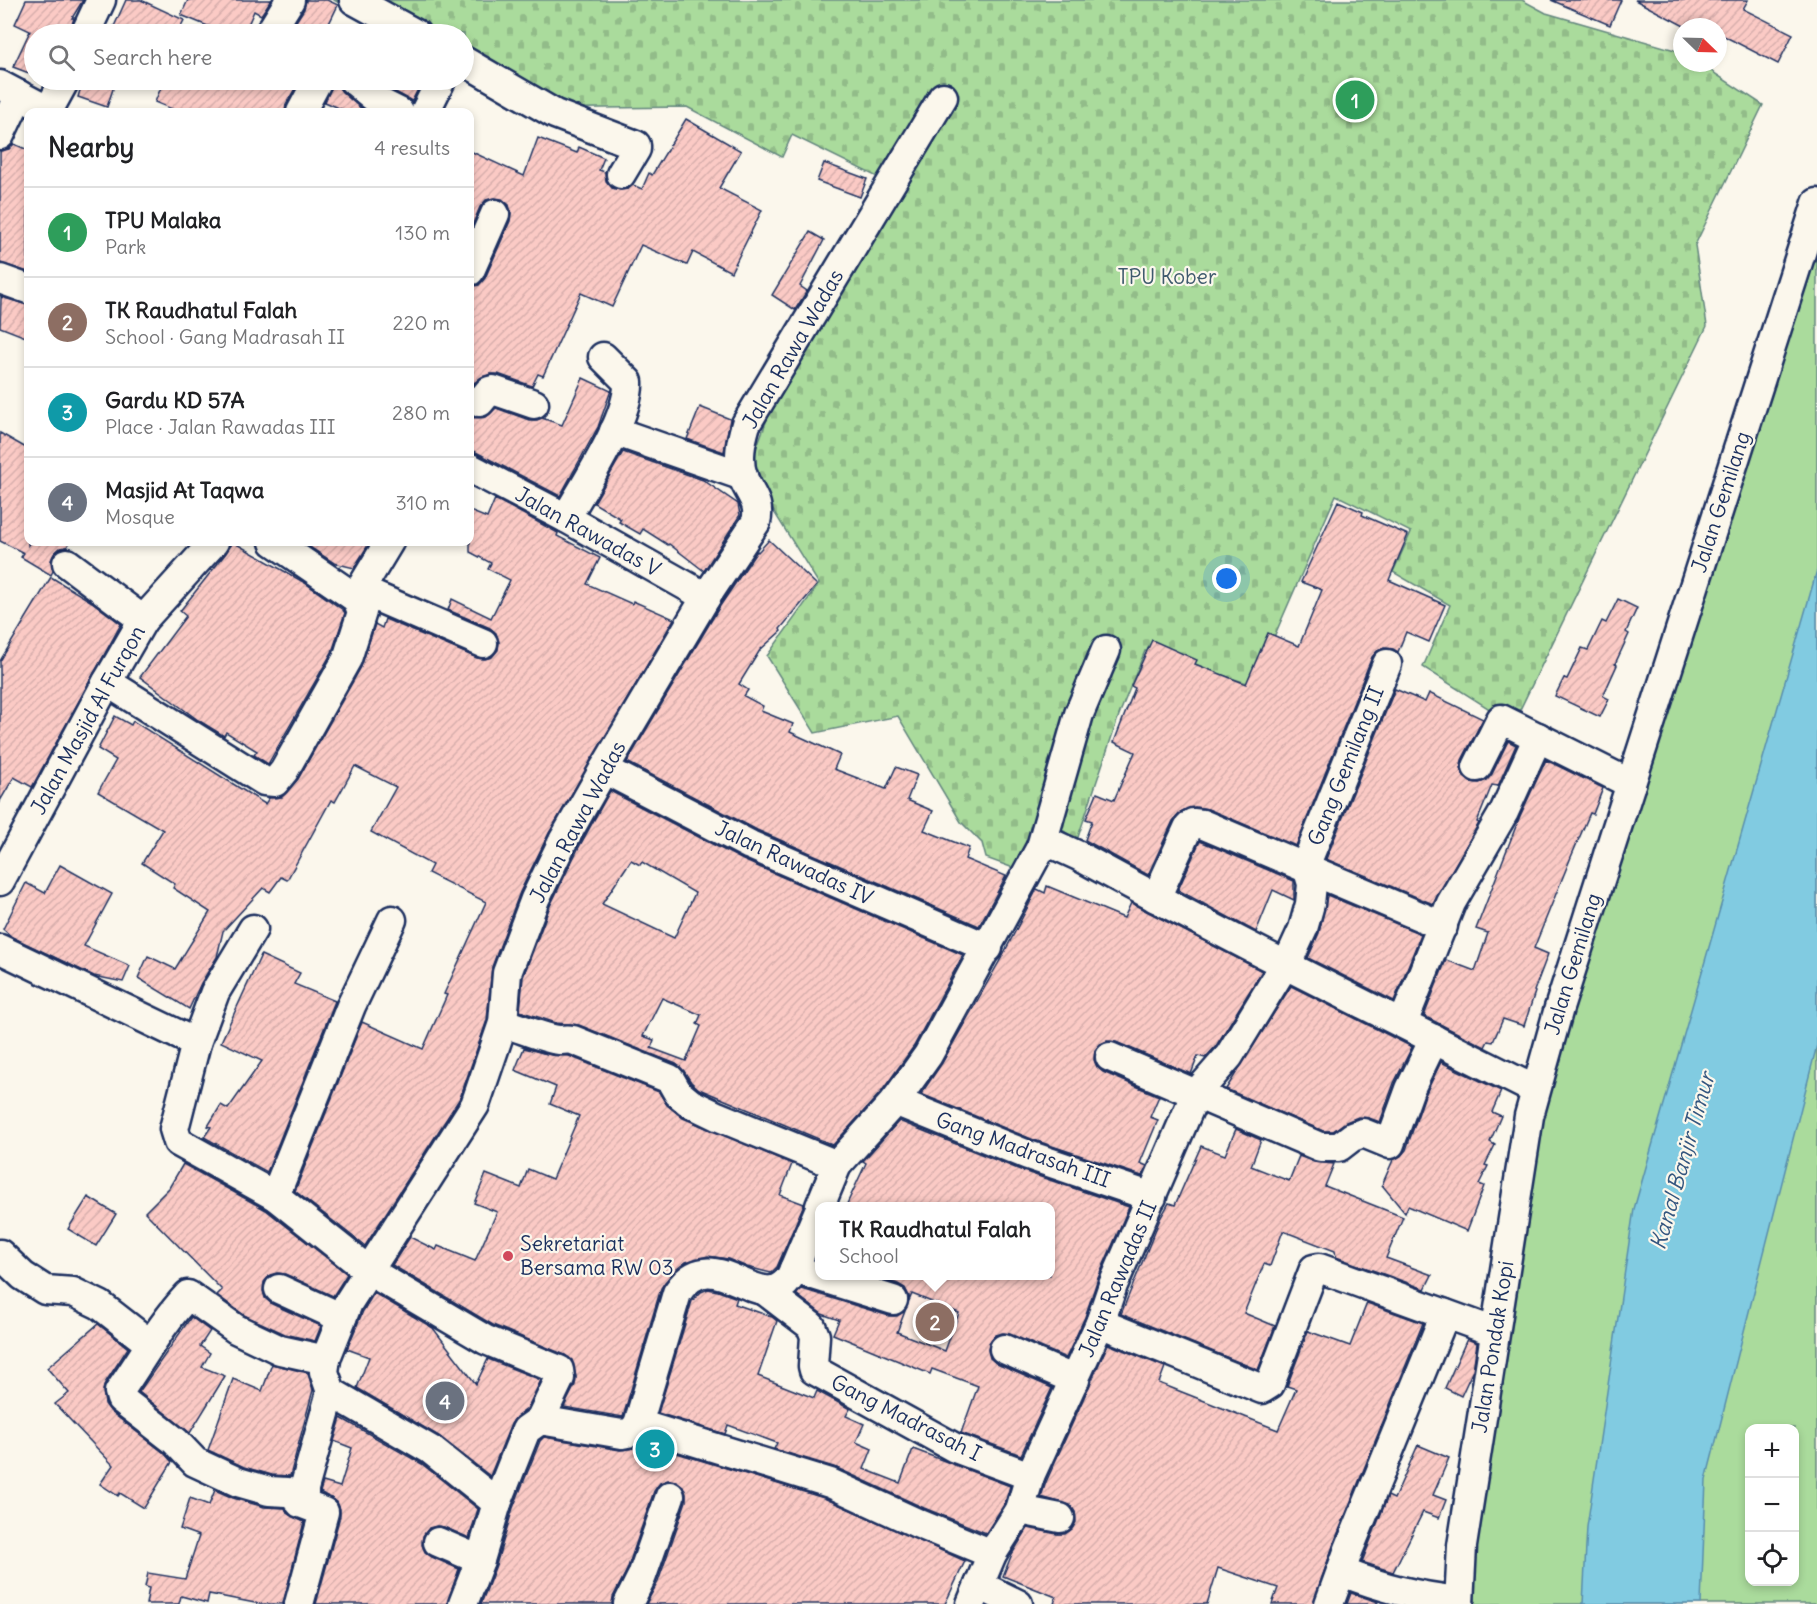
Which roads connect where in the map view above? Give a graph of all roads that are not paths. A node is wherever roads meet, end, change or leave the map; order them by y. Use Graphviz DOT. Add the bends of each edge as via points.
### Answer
graph roads {
  1 [pos="101,0"];
  2 [pos="290,0"];
  3 [pos="354,0"];
  4 [pos="90,24"];
  5 [pos="275,24"];
  6 [pos="398,24"];
  7 [pos="474,67"];
  8 [pos="10,90"];
  9 [pos="60,90"];
  10 [pos="313,90"];
  11 [pos="365,90"];
  12 [pos="436,90"];
  13 [pos="943,97"];
  14 [pos="43,108"];
  15 [pos="52,108"];
  16 [pos="303,108"];
  17 [pos="391,108"];
  18 [pos="427,108"];
  19 [pos="0,135"];
  20 [pos="621,174"];
  21 [pos="1817,203"];
  22 [pos="495,214"];
  23 [pos="474,262"];
  24 [pos="0,279"];
  25 [pos="24,288"];
  26 [pos="603,357"];
  27 [pos="474,401"];
  28 [pos="534,404"];
  29 [pos="614,431"];
  30 [pos="474,470"];
  31 [pos="743,476"];
  32 [pos="566,518"];
  33 [pos="210,546"];
  34 [pos="281,546"];
  35 [pos="387,546"];
  36 [pos="67,563"];
  37 [pos="359,594"];
  38 [pos="706,597"];
  39 [pos="142,620"];
  40 [pos="483,643"];
  41 [pos="1106,650"];
  42 [pos="1387,664"];
  43 [pos="107,682"];
  44 [pos="1538,737"];
  45 [pos="1477,767"];
  46 [pos="604,769"];
  47 [pos="1631,784"];
  48 [pos="1041,847"];
  49 [pos="1308,869"];
  50 [pos="0,881"];
  51 [pos="1155,898"];
  52 [pos="392,920"];
  53 [pos="1443,926"];
  54 [pos="253,929"];
  55 [pos="988,948"];
  56 [pos="0,950"];
  57 [pos="1286,966"];
  58 [pos="503,1023"];
  59 [pos="1403,1023"];
  60 [pos="1434,1039"];
  61 [pos="196,1043"];
  62 [pos="1110,1057"];
  63 [pos="1535,1090"];
  64 [pos="1195,1095"];
  65 [pos="895,1101"];
  66 [pos="837,1165"];
  67 [pos="275,1196"];
  68 [pos="1152,1197"];
  69 [pos="822,1202"];
  70 [pos="815,1219"];
  71 [pos="0,1254"];
  72 [pos="794,1269"];
  73 [pos="369,1271"];
  74 [pos="815,1276"];
  75 [pos="829,1280"];
  76 [pos="279,1289"];
  77 [pos="764,1290"];
  78 [pos="893,1300"];
  79 [pos="1444,1314"];
  80 [pos="342,1318"];
  81 [pos="1100,1323"];
  82 [pos="1495,1332"];
  83 [pos="150,1344"];
  84 [pos="1004,1349"];
  85 [pos="326,1360"];
  86 [pos="1075,1380"];
  87 [pos="331,1392"];
  88 [pos="540,1420"];
  89 [pos="638,1424"];
  90 [pos="1030,1476"];
  91 [pos="304,1493"];
  92 [pos="670,1496"];
  93 [pos="497,1503"];
  94 [pos="1020,1510"];
  95 [pos="1060,1518"];
  96 [pos="438,1542"];
  97 [pos="992,1554"];
  98 [pos="480,1560"];
  99 [pos="1342,1572"];
  100 [pos="975,1595"];
  101 [pos="1459,1603"];
  102 [pos="299,1604"];
  103 [pos="463,1604"];
  104 [pos="628,1604"];
  105 [pos="1018,1604"];
  106 [pos="1329,1604"];
  1 -- 4 [label="street"];
  2 -- 5 [label="street"];
  3 -- 6 [label="street"];
  7 -- 20 [label="street" via="555,114 636,145"];
  8 -- 14 [label="street"];
  8 -- 19 [label="street"];
  9 -- 15 [label="street"];
  10 -- 16 [label="street"];
  11 -- 17 [label="street"];
  12 -- 18 [label="street"];
  13 -- 31 [label="street, Jalan Rawa Wadas" via="746,424 740,459"];
  21 -- 47 [label="street, Jalan Gemilang"];
  22 -- 23 [label="street"];
  24 -- 25 [label="street"];
  26 -- 29 [label="street" via="628,382 629,393"];
  27 -- 28 [label="street" via="480,402 493,390"];
  29 -- 31 [label="street"];
  29 -- 32 [label="street"];
  30 -- 32 [label="street, Jalan Rawadas V"];
  31 -- 38 [label="street, Jalan Rawa Wadas" via="756,499 756,522"];
  32 -- 38 [label="street, Jalan Rawadas V"];
  33 -- 39 [label="street, Jalan Masjid Al Furqon"];
  34 -- 37 [label="street"];
  35 -- 37 [label="street"];
  36 -- 39 [label="street"];
  37 -- 40 [label="street"];
  37 -- 43 [label="street" via="362,612 347,659 275,782 264,782"];
  38 -- 46 [label="street, Jalan Rawa Wadas"];
  39 -- 43 [label="street, Jalan Masjid Al Furqon"];
  41 -- 48 [label="street" via="1079,714"];
  42 -- 49 [label="street, Gang Gemilang II" via="1306,864"];
  43 -- 50 [label="street, Jalan Masjid Al Furqon"];
  44 -- 45 [label="street" via="1501,719"];
  44 -- 47 [label="street"];
  44 -- 53 [label="street" via="1504,812 1462,883"];
  46 -- 55 [label="street, Jalan Rawadas IV" via="750,845"];
  46 -- 58 [label="street, Jalan Rawa Wadas" via="535,899 507,973"];
  47 -- 63 [label="street, Jalan Gemilang"];
  48 -- 51 [label="street" via="1055,845 1065,849"];
  48 -- 55 [label="street"];
  49 -- 51 [label="street, Gang Gemilang II" via="1193,823"];
  49 -- 53 [label="street, Gang Gemilang II"];
  49 -- 57 [label="street, Gang Gemilang II" via="1312,884 1310,904"];
  51 -- 57 [label="street"];
  52 -- 67 [label="street" via="351,1006"];
  53 -- 59 [label="street"];
  54 -- 61 [label="street" via="215,992"];
  55 -- 65 [label="street" via="928,1055"];
  56 -- 61 [label="street"];
  57 -- 59 [label="street"];
  57 -- 64 [label="street, Jalan Rawadas II" via="1229,1056"];
  58 -- 66 [label="street" via="562,1041 573,1040 670,1079 690,1103"];
  58 -- 73 [label="street, Jalan Rawa Wadas" via="475,1105"];
  59 -- 60 [label="street"];
  60 -- 63 [label="street"];
  60 -- 64 [label="street" via="1390,1144 1363,1133 1339,1146 1320,1147"];
  61 -- 67 [label="street" via="174,1129 177,1139"];
  62 -- 64 [label="street"];
  63 -- 82 [label="street, Jalan Pondak Kopi"];
  64 -- 68 [label="street, Jalan Rawadas II"];
  65 -- 66 [label="street"];
  65 -- 68 [label="street, Gang Madrasah III" via="1028,1155"];
  66 -- 69 [label="street"];
  67 -- 73 [label="street"];
  68 -- 81 [label="street, Jalan Rawadas II"];
  70 -- 72 [label="street"];
  71 -- 83 [label="street" via="22,1276 45,1290 73,1292 100,1305"];
  72 -- 74 [label="street"];
  72 -- 77 [label="street" via="775,1291"];
  73 -- 80 [label="street, Jalan Rawa Wadas"];
  73 -- 88 [label="street" via="486,1340 559,1370 560,1378"];
  75 -- 78 [label="street"];
  76 -- 80 [label="street"];
  77 -- 89 [label="street" via="712,1272 698,1273 686,1280 677,1293"];
  77 -- 90 [label="street, Gang Madrasah I" via="811,1326 815,1336 814,1370 955,1448"];
  79 -- 81 [label="street" via="1314,1269 1270,1384 1262,1389"];
  79 -- 82 [label="street"];
  79 -- 99 [label="street"];
  80 -- 85 [label="street, Jalan Rawa Wadas"];
  81 -- 86 [label="street, Jalan Rawadas II"];
  82 -- 101 [label="street, Jalan Pondak Kopi" via="1462,1546"];
  83 -- 85 [label="street" via="188,1294 236,1329 262,1342"];
  83 -- 91 [label="street" via="119,1392 121,1399 175,1441 195,1462 269,1491"];
  84 -- 86 [label="street"];
  85 -- 87 [label="street, Jalan Rawa Wadas" via="324,1372"];
  86 -- 90 [label="street, Jalan Rawadas II"];
  87 -- 91 [label="street"];
  87 -- 93 [label="street" via="431,1450"];
  88 -- 89 [label="street" via="628,1434"];
  88 -- 93 [label="street" via="526,1430"];
  89 -- 97 [label="street" via="830,1484"];
  90 -- 94 [label="street, Jalan Rawadas II"];
  91 -- 102 [label="street" via="300,1503 324,1512"];
  92 -- 104 [label="street"];
  93 -- 98 [label="street"];
  94 -- 95 [label="street"];
  94 -- 97 [label="street, Jalan Rawadas II"];
  96 -- 98 [label="street"];
  97 -- 100 [label="street, Jalan Rawadas II"];
  98 -- 103 [label="street"];
  99 -- 101 [label="street" via="1383,1588"];
  99 -- 106 [label="street"];
  100 -- 105 [label="street"];
}
